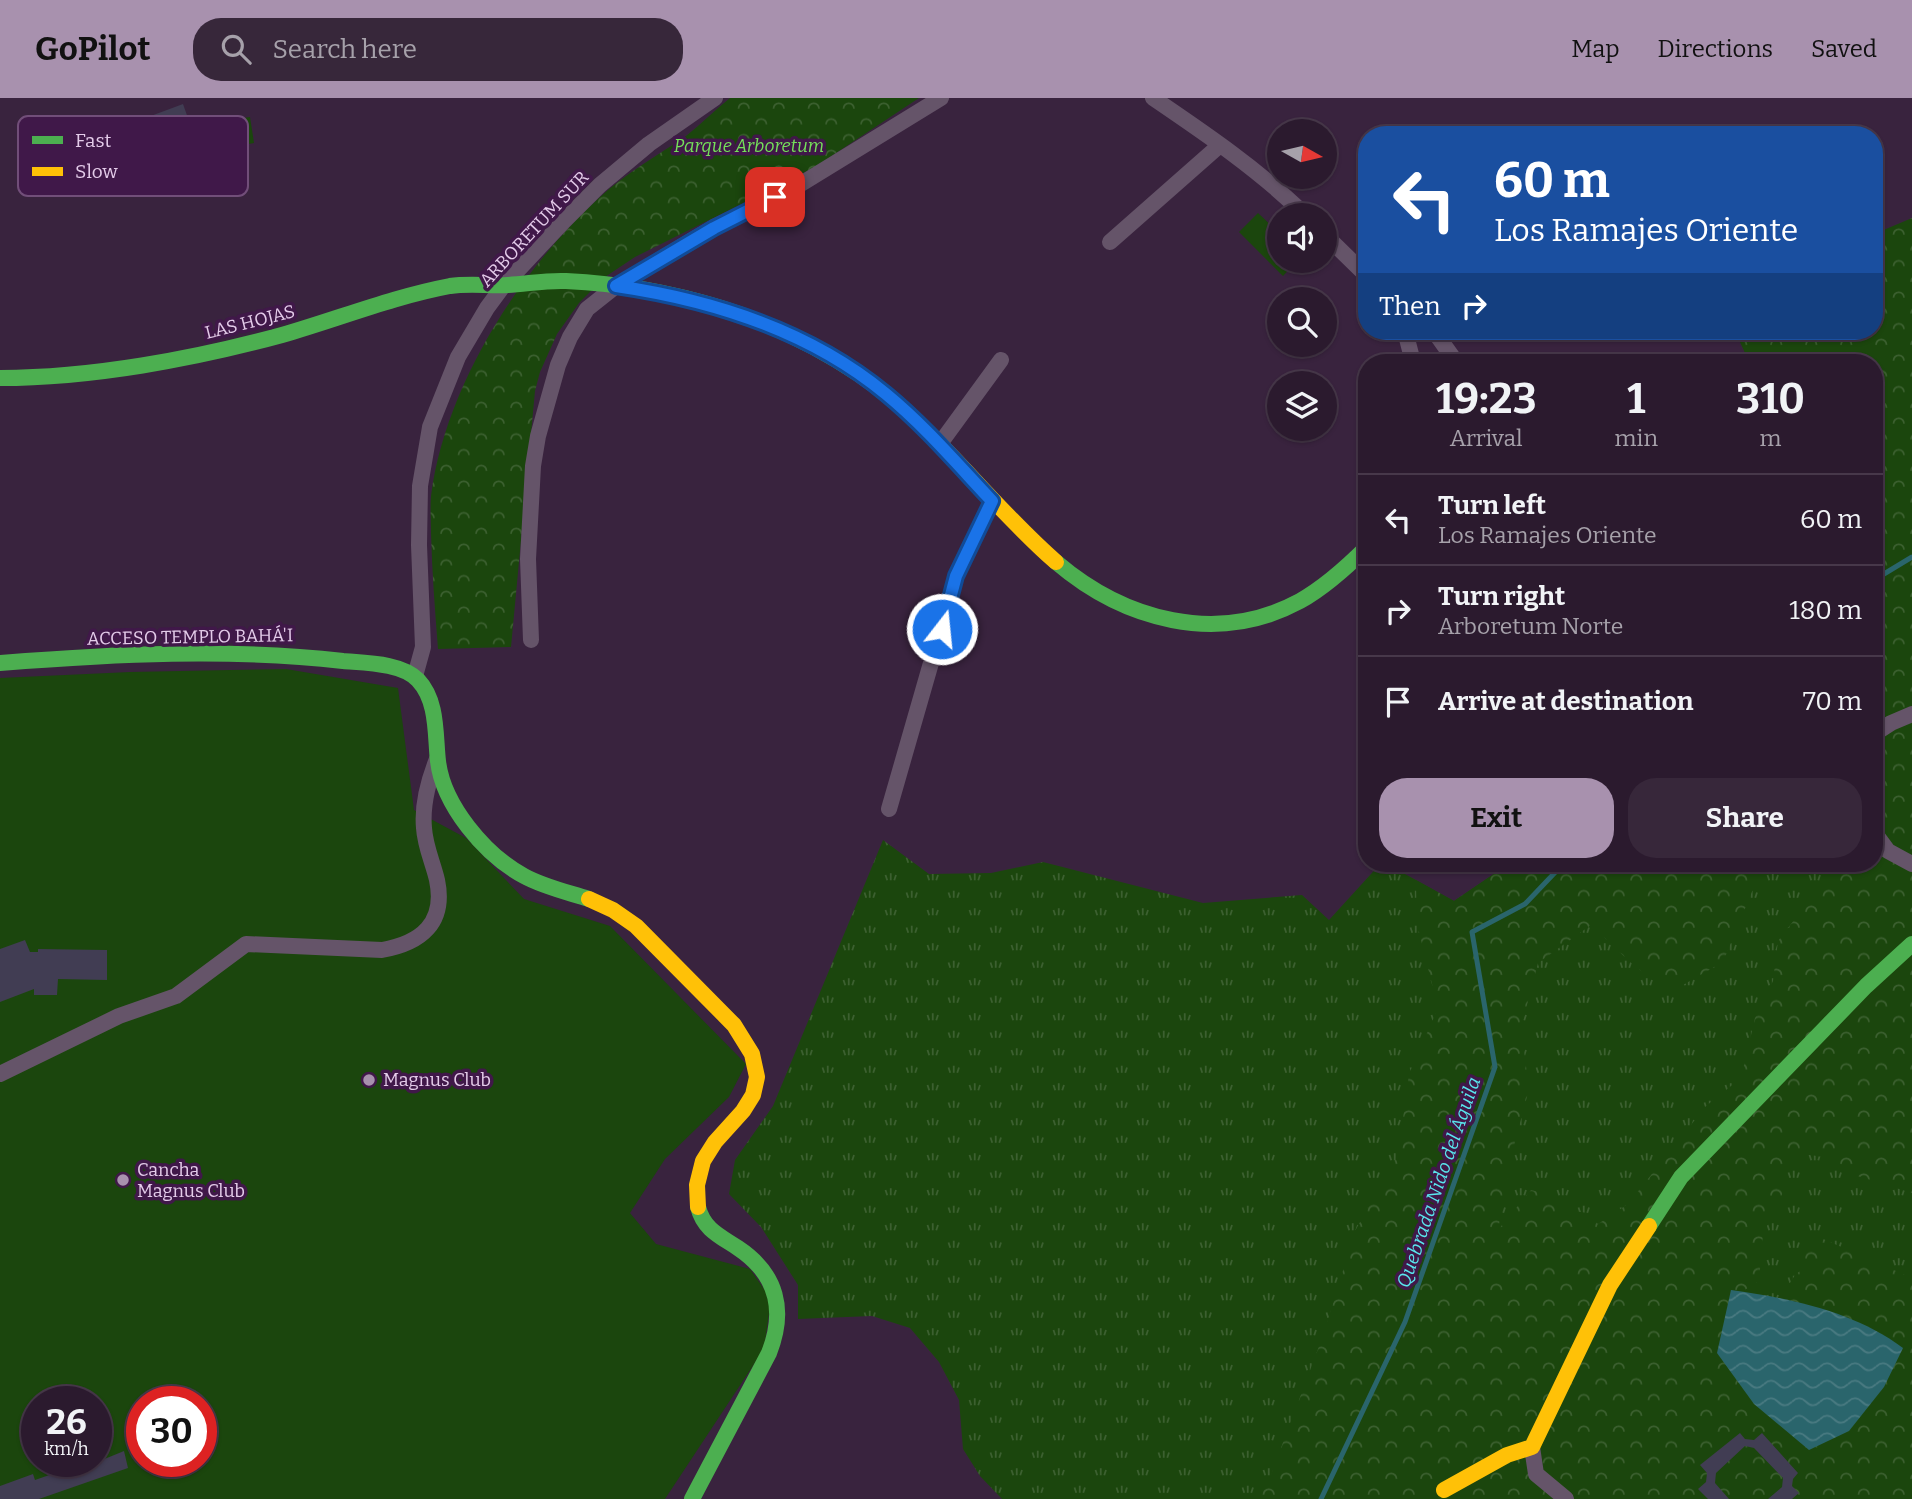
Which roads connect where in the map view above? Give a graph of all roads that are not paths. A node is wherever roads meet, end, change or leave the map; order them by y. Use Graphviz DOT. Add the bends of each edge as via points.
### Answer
graph roads {
  1 [pos="715,98"];
  2 [pos="941,98"];
  3 [pos="1153,98"];
  4 [pos="1220,145"];
  5 [pos="1291,203"];
  6 [pos="1110,242"];
  7 [pos="1337,247"];
  8 [pos="1358,267"];
  9 [pos="504,285"];
  10 [pos="616,286"];
  11 [pos="1000,360"];
  12 [pos="0,378"];
  13 [pos="939,445"];
  14 [pos="992,501"];
  15 [pos="1358,556"];
  16 [pos="531,640"];
  17 [pos="0,663"];
  18 [pos="415,676"];
  19 [pos="1912,714"];
  20 [pos="1883,728"];
  21 [pos="438,759"];
  22 [pos="889,809"];
  23 [pos="1883,844"];
  24 [pos="1912,864"];
  25 [pos="1912,944"];
  26 [pos="0,1074"];
  27 [pos="1532,1447"];
  28 [pos="1444,1490"];
  29 [pos="692,1499"];
  30 [pos="1566,1499"];
  1 -- 9 [label="street, ARBORETUM SUR" via="600,184"];
  2 -- 10 [label="street" via="807,181 714,228"];
  3 -- 4 [label="street"];
  4 -- 5 [label="street"];
  4 -- 6 [label="street"];
  7 -- 8 [label="street"];
  9 -- 10 [label="street, LAS HOJAS" via="564,281"];
  9 -- 12 [label="street, LAS HOJAS" via="457,285 410,295 282,335 165,361"];
  9 -- 18 [label="street, ARBORETUM SUR" via="458,357 430,427 420,486 423,647"];
  10 -- 13 [label="street, LAS HOJAS" via="703,303 797,338 886,394"];
  10 -- 16 [label="street" via="587,309 570,337 547,398 533,466 528,559"];
  11 -- 13 [label="street"];
  13 -- 14 [label="street, LAS HOJAS"];
  14 -- 15 [label="street, LAS HOJAS" via="1087,587 1140,614 1182,623 1228,624 1273,613 1334,580"];
  14 -- 22 [label="street" via="956,576"];
  17 -- 18 [label="street, ACCESO TEMPLO BAHÁ'I" via="162,653 277,653 382,666"];
  18 -- 21 [label="street" via="430,698"];
  19 -- 20 [label="street"];
  21 -- 26 [label="street" via="423,823 439,908 427,930 400,947 382,950 246,944 176,996 119,1017"];
  21 -- 29 [label="street" via="449,799 483,841 528,879 592,900 626,917 734,1025 755,1059 754,1097 710,1149 696,1185 696,1200 706,1226 742,1251 767,1277 777,1301 778,1323 764,1363"];
  23 -- 24 [label="street"];
  25 -- 27 [label="street" via="1681,1177 1610,1285"];
  27 -- 28 [label="street" via="1507,1455"];
  27 -- 30 [label="street" via="1536,1474"];
}
